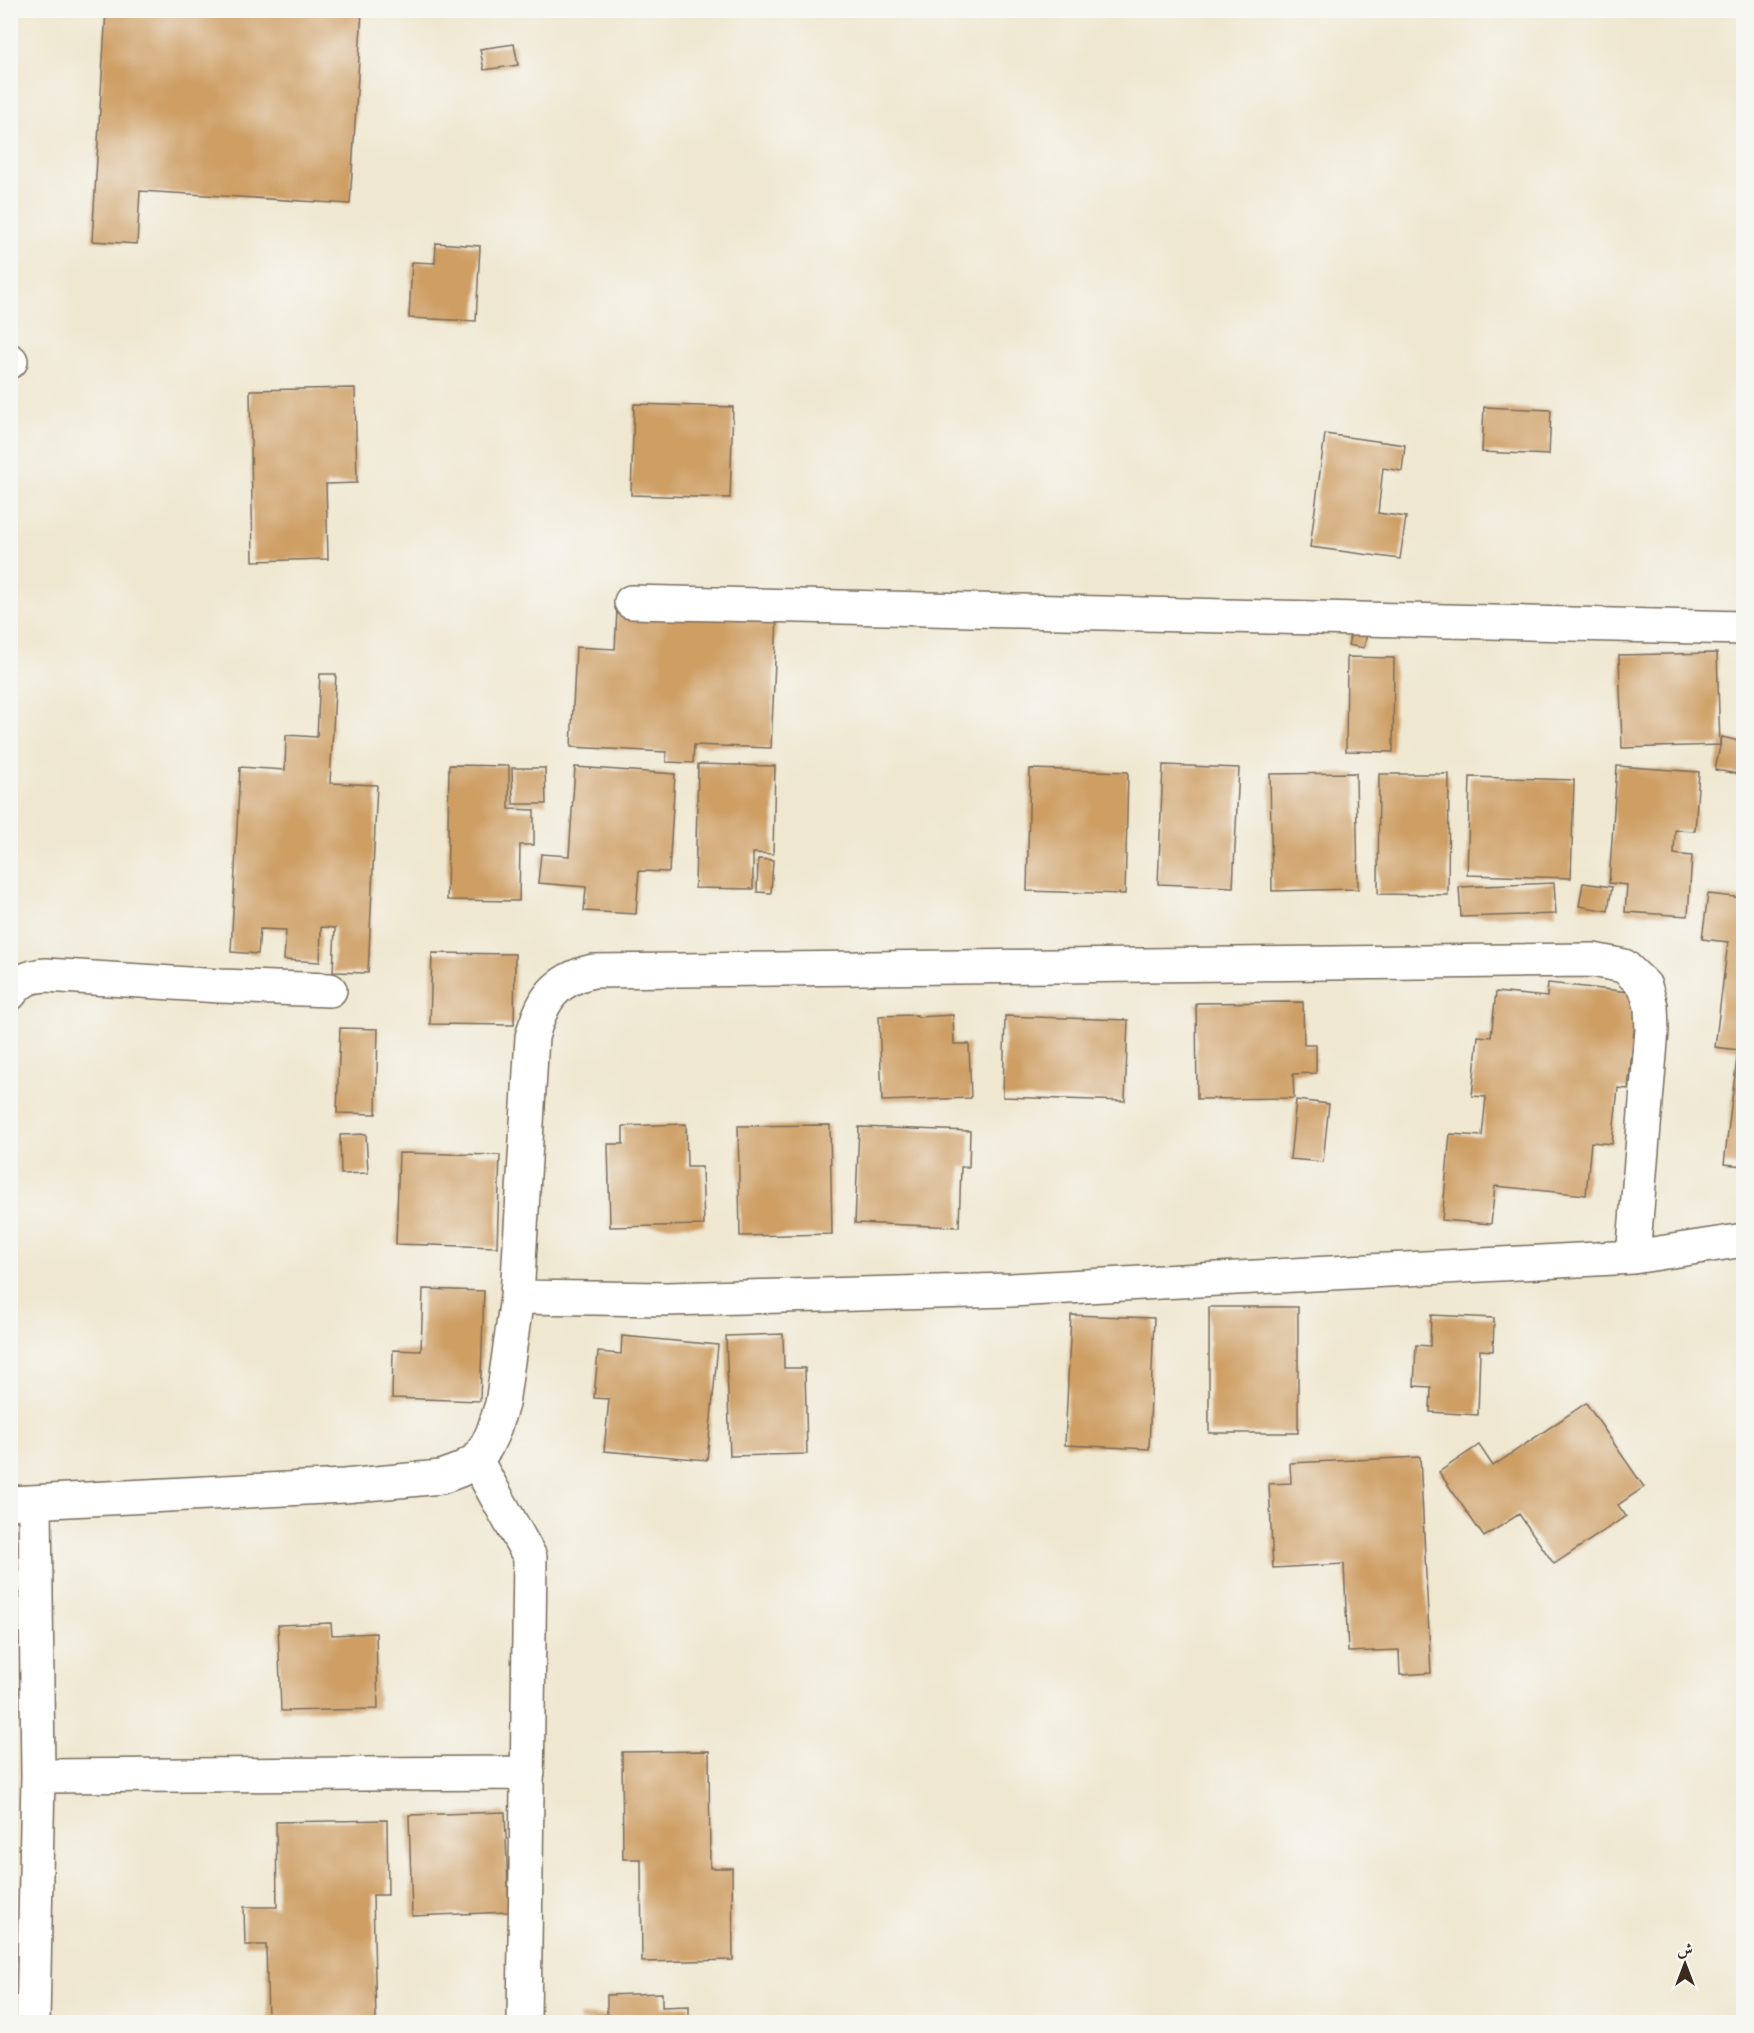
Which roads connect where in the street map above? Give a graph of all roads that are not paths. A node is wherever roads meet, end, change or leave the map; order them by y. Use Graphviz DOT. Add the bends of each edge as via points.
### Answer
graph roads {
  1 [pos="632,602"];
  2 [pos="1743,628"];
  3 [pos="330,990"];
  4 [pos="10,994"];
  5 [pos="1743,1240"];
  6 [pos="1633,1257"];
  7 [pos="517,1297"];
  8 [pos="476,1460"];
  9 [pos="23,1502"];
  10 [pos="528,1773"];
  11 [pos="38,1776"];
  12 [pos="33,2022"];
  13 [pos="524,2022"];
  1 -- 2 [label="street"];
  3 -- 4 [label="street" via="46,975 22,980"];
  5 -- 6 [label="street"];
  6 -- 7 [label="street" via="1011,1290 668,1299"];
  6 -- 7 [label="street" via="1652,1030 1645,986 1624,966 1593,960 593,971 578,975 552,992 541,1006 531,1037"];
  7 -- 8 [label="street" via="502,1404 490,1439"];
  8 -- 9 [label="street" via="441,1477 344,1486"];
  8 -- 10 [label="street" via="530,1557"];
  9 -- 11 [label="street"];
  10 -- 11 [label="street"];
  10 -- 13 [label="street"];
  11 -- 12 [label="street"];
}
